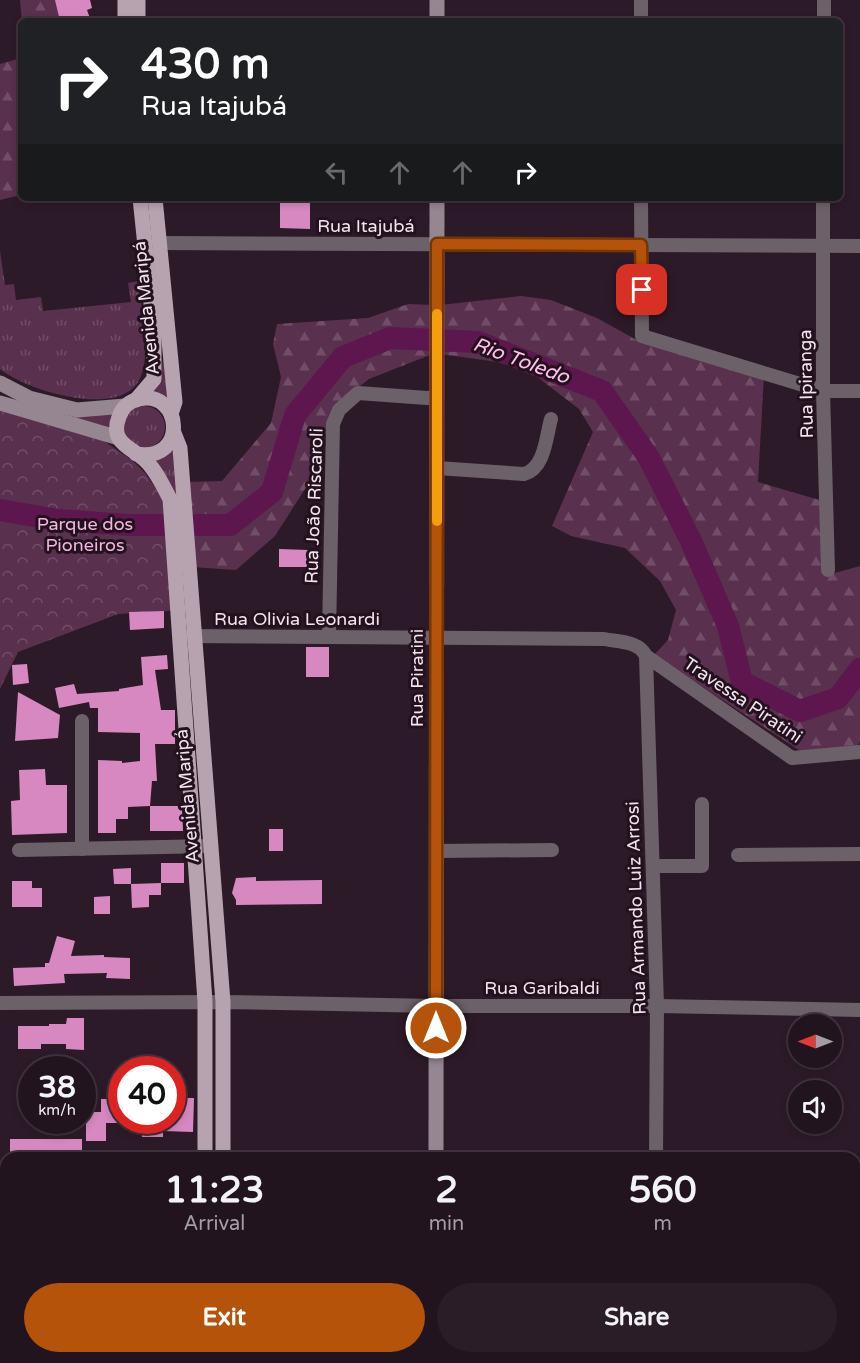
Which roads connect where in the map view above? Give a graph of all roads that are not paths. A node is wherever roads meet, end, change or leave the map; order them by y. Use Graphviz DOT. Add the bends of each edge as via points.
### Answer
graph roads {
  1 [pos="124,0"];
  2 [pos="138,0"];
  3 [pos="437,0"];
  4 [pos="641,0"];
  5 [pos="824,0"];
  6 [pos="125,18"];
  7 [pos="138,18"];
  8 [pos="437,18"];
  9 [pos="641,18"];
  10 [pos="824,18"];
  11 [pos="140,201"];
  12 [pos="155,201"];
  13 [pos="437,201"];
  14 [pos="641,201"];
  15 [pos="824,201"];
  16 [pos="160,243"];
  17 [pos="437,244"];
  18 [pos="641,245"];
  19 [pos="824,246"];
  20 [pos="860,246"];
  21 [pos="0,383"];
  22 [pos="824,391"];
  23 [pos="860,391"];
  24 [pos="437,397"];
  25 [pos="0,403"];
  26 [pos="131,403"];
  27 [pos="171,414"];
  28 [pos="551,419"];
  29 [pos="174,433"];
  30 [pos="119,438"];
  31 [pos="136,454"];
  32 [pos="437,468"];
  33 [pos="177,500"];
  34 [pos="828,570"];
  35 [pos="187,636"];
  36 [pos="329,636"];
  37 [pos="437,638"];
  38 [pos="646,656"];
  39 [pos="82,721"];
  40 [pos="860,752"];
  41 [pos="702,804"];
  42 [pos="211,846"];
  43 [pos="195,847"];
  44 [pos="82,849"];
  45 [pos="19,850"];
  46 [pos="552,850"];
  47 [pos="436,851"];
  48 [pos="860,854"];
  49 [pos="738,855"];
  50 [pos="653,866"];
  51 [pos="205,1002"];
  52 [pos="224,1002"];
  53 [pos="0,1003"];
  54 [pos="436,1006"];
  55 [pos="657,1006"];
  56 [pos="860,1010"];
  57 [pos="205,1152"];
  58 [pos="223,1152"];
  59 [pos="436,1152"];
  60 [pos="656,1152"];
  1 -- 6 [label="main road"];
  2 -- 7 [label="main road"];
  3 -- 8 [label="street"];
  4 -- 9 [label="street"];
  5 -- 10 [label="street"];
  11 -- 26 [label="main road, Avenida Maripá" via="154,332 154,379"];
  12 -- 16 [label="main road, Avenida Maripá"];
  13 -- 17 [label="street, Rua Piratini"];
  14 -- 18 [label="street"];
  15 -- 19 [label="street, Rua Ipiranga"];
  16 -- 17 [label="street, Rua Itajubá"];
  16 -- 27 [label="main road, Avenida Maripá" via="175,402"];
  17 -- 18 [label="street, Rua Itajubá"];
  17 -- 24 [label="street, Rua Piratini"];
  18 -- 19 [label="street, Rua Itajubá"];
  18 -- 22 [label="street" via="642,336"];
  19 -- 20 [label="street, Rua Itajubá"];
  19 -- 22 [label="street, Rua Ipiranga"];
  21 -- 26 [label="street" via="29,398 77,410"];
  22 -- 23 [label="street"];
  22 -- 34 [label="street, Rua Ipiranga"];
  24 -- 32 [label="street, Rua Piratini"];
  24 -- 36 [label="street, Rua João Riscaroli" via="358,393 339,410 333,424"];
  25 -- 30 [label="street"];
  26 -- 27 [label="main road" via="146,398 156,400"];
  26 -- 30 [label="main road" via="118,419"];
  27 -- 29 [label="main road"];
  28 -- 32 [label="street" via="537,467 531,472"];
  29 -- 31 [label="main road" via="164,449 155,454"];
  29 -- 33 [label="main road, Avenida Maripá" via="180,448"];
  30 -- 31 [label="main road"];
  31 -- 33 [label="main road, Avenida Maripá"];
  32 -- 37 [label="street, Rua Piratini"];
  33 -- 35 [label="main road, Avenida Maripá"];
  35 -- 36 [label="street, Rua Olivia Leonardi"];
  35 -- 42 [label="main road, Avenida Maripá"];
  35 -- 43 [label="main road, Avenida Maripá"];
  36 -- 37 [label="street, Rua Olivia Leonardi"];
  37 -- 38 [label="street, Rua Olivia Leonardi" via="604,639 637,646"];
  37 -- 47 [label="street, Rua Piratini"];
  38 -- 40 [label="street, Travessa Piratini" via="792,758"];
  38 -- 50 [label="street, Rua Armando Luiz Arrosi"];
  39 -- 44 [label="street"];
  41 -- 50 [label="street" via="702,866"];
  42 -- 43 [label="street"];
  42 -- 52 [label="main road, Avenida Maripá"];
  43 -- 44 [label="street"];
  43 -- 51 [label="main road, Avenida Maripá"];
  44 -- 45 [label="street"];
  46 -- 47 [label="street"];
  47 -- 54 [label="street, Rua Piratini"];
  48 -- 49 [label="street"];
  50 -- 55 [label="street, Rua Armando Luiz Arrosi"];
  51 -- 52 [label="street, Rua Garibaldi"];
  51 -- 53 [label="street"];
  51 -- 57 [label="main road, Avenida Maripá"];
  52 -- 54 [label="street, Rua Garibaldi"];
  52 -- 58 [label="main road, Avenida Maripá"];
  54 -- 55 [label="street, Rua Garibaldi"];
  54 -- 59 [label="street, Rua Piratini"];
  55 -- 56 [label="street, Rua Garibaldi"];
  55 -- 60 [label="street, Rua Armando Luiz Arrosi"];
}
